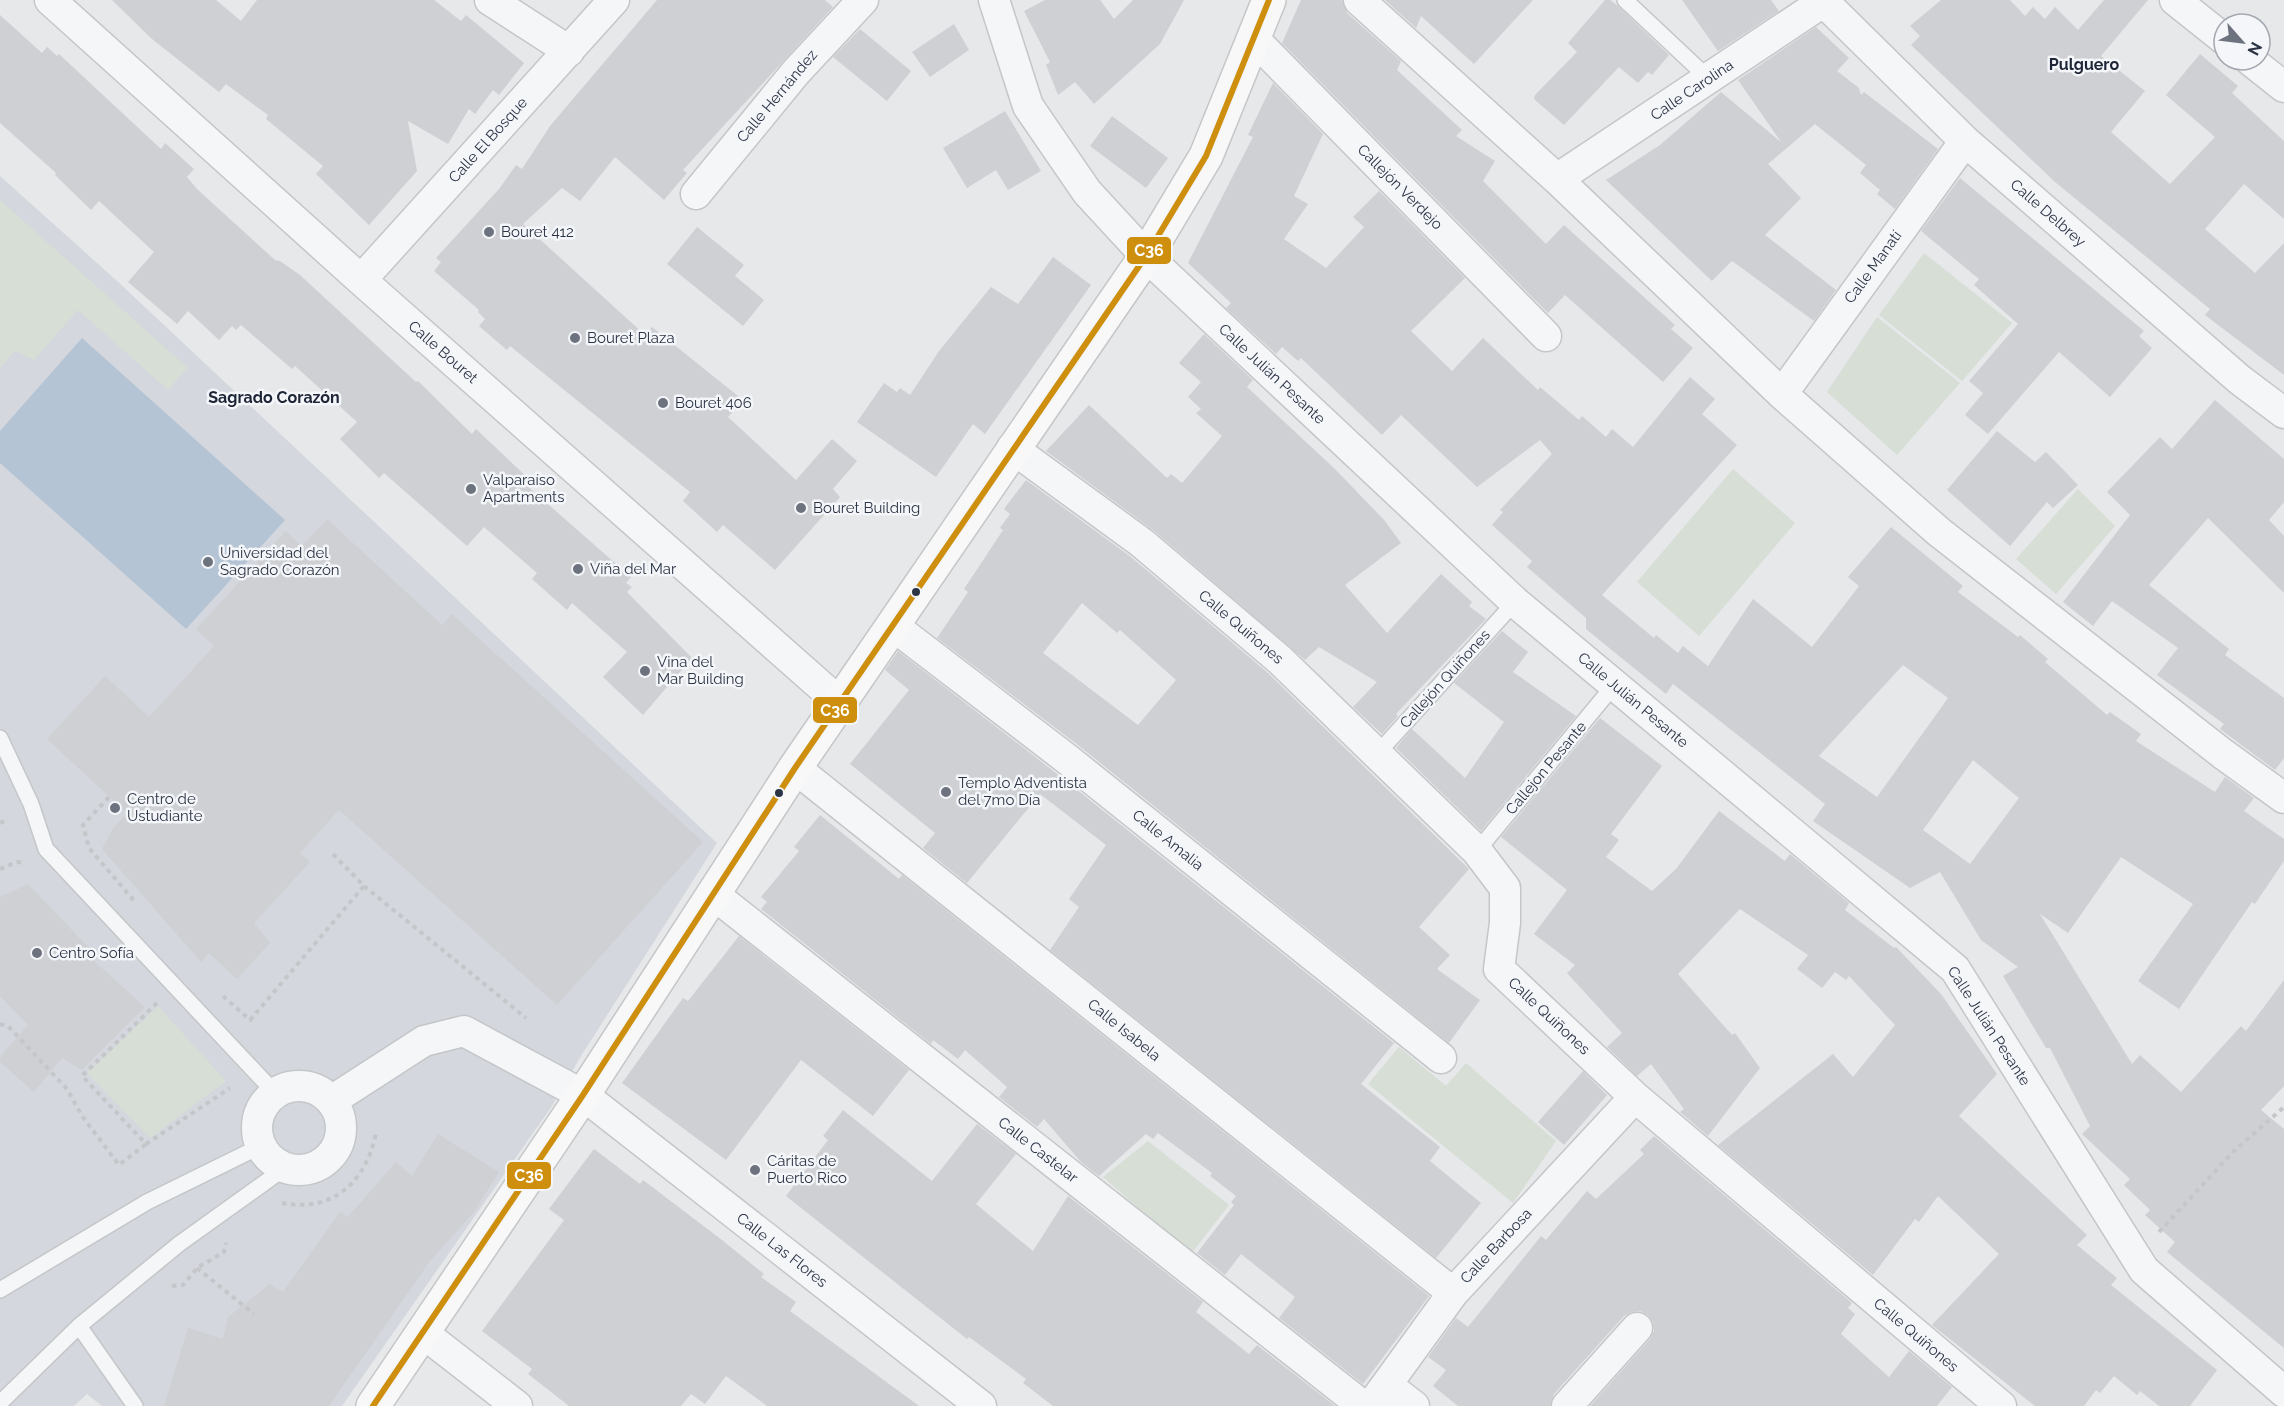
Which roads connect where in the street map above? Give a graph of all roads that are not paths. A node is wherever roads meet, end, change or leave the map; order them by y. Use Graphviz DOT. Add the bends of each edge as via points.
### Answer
graph roads {
  1 [pos="50,0"];
  2 [pos="490,0"];
  3 [pos="614,0"];
  4 [pos="863,0"];
  5 [pos="994,0"];
  6 [pos="1269,0"];
  7 [pos="1359,0"];
  8 [pos="1625,0"];
  9 [pos="2175,0"];
  10 [pos="1825,1"];
  11 [pos="2212,29"];
  12 [pos="1253,38"];
  13 [pos="569,51"];
  14 [pos="2265,72"];
  15 [pos="1709,79"];
  16 [pos="2284,87"];
  17 [pos="1965,141"];
  18 [pos="1557,179"];
  19 [pos="696,194"];
  20 [pos="1146,256"];
  21 [pos="361,280"];
  22 [pos="1546,336"];
  23 [pos="1782,394"];
  24 [pos="2284,412"];
  25 [pos="1012,448"];
  26 [pos="1515,602"];
  27 [pos="892,625"];
  28 [pos="1615,684"];
  29 [pos="839,702"];
  30 [pos="0,738"];
  31 [pos="1376,755"];
  32 [pos="795,768"];
  33 [pos="2284,798"];
  34 [pos="1477,851"];
  35 [pos="713,894"];
  36 [pos="1441,1058"];
  37 [pos="276,1094"];
  38 [pos="583,1095"];
  39 [pos="1635,1097"];
  40 [pos="331,1101"];
  41 [pos="261,1146"];
  42 [pos="285,1168"];
  43 [pos="0,1290"];
  44 [pos="1453,1293"];
  45 [pos="79,1326"];
  46 [pos="1637,1328"];
  47 [pos="423,1333"];
  48 [pos="2284,1392"];
  49 [pos="1380,1396"];
  50 [pos="0,1403"];
  51 [pos="135,1406"];
  52 [pos="373,1406"];
  53 [pos="517,1406"];
  54 [pos="981,1406"];
  55 [pos="1363,1406"];
  56 [pos="1414,1406"];
  57 [pos="1568,1406"];
  58 [pos="2001,1406"];
  1 -- 21 [label="street, Calle Bouret"];
  2 -- 13 [label="street"];
  3 -- 13 [label="street, Calle El Bosque"];
  4 -- 19 [label="street, Calle Hernández" via="796,72"];
  5 -- 20 [label="street, Calle Julián Pesante" via="1028,106 1087,192"];
  6 -- 12 [label="street"];
  7 -- 18 [label="street"];
  8 -- 15 [label="lane"];
  9 -- 11 [label="street"];
  10 -- 15 [label="street, Calle Carolina"];
  10 -- 17 [label="street, Calle Delbrey"];
  12 -- 20 [label="street" via="1206,156"];
  12 -- 22 [label="street, Callejón Verdejo"];
  13 -- 21 [label="street, Calle El Bosque"];
  14 -- 16 [label="street"];
  15 -- 18 [label="street, Calle Carolina"];
  17 -- 23 [label="street, Calle Manatí"];
  17 -- 24 [label="street, Calle Delbrey" via="2240,380"];
  18 -- 23 [label="street"];
  20 -- 25 [label="street"];
  20 -- 26 [label="street, Calle Julián Pesante"];
  21 -- 29 [label="street, Calle Bouret"];
  23 -- 33 [label="street" via="1939,532"];
  25 -- 27 [label="street"];
  25 -- 31 [label="street, Calle Quiñones" via="1142,543 1280,660"];
  26 -- 28 [label="street, Calle Julián Pesante"];
  26 -- 31 [label="lane, Callejón Quiñones"];
  27 -- 29 [label="street"];
  27 -- 36 [label="street, Calle Amalia" via="1077,766"];
  28 -- 34 [label="lane, Callejon Pesante"];
  28 -- 48 [label="street, Calle Julián Pesante" via="1955,969 2144,1270"];
  29 -- 32 [label="street"];
  30 -- 37 [label="lane" via="31,804 46,849"];
  31 -- 34 [label="street, Calle Quiñones"];
  32 -- 35 [label="street"];
  32 -- 44 [label="street, Calle Isabela"];
  34 -- 39 [label="street, Calle Quiñones" via="1505,888 1499,969"];
  35 -- 38 [label="street"];
  35 -- 55 [label="street, Calle Castelar"];
  37 -- 40 [label="street" via="298,1086 315,1088"];
  37 -- 41 [label="street" via="260,1113 257,1130"];
  38 -- 40 [label="street, Calle Las Flores" via="464,1031 424,1041"];
  38 -- 47 [label="street"];
  38 -- 54 [label="street, Calle Las Flores"];
  39 -- 44 [label="street, Calle Barbosa"];
  39 -- 58 [label="street, Calle Quiñones"];
  40 -- 42 [label="street" via="342,1126 339,1143 330,1157 317,1167 301,1171"];
  41 -- 42 [label="street" via="270,1159"];
  41 -- 43 [label="lane" via="147,1202"];
  42 -- 45 [label="lane" via="179,1244"];
  44 -- 49 [label="street, Calle Barbosa"];
  45 -- 50 [label="lane"];
  45 -- 51 [label="lane"];
  46 -- 57 [label="street"];
  47 -- 52 [label="street"];
  47 -- 53 [label="street"];
  49 -- 56 [label="street"];
}
